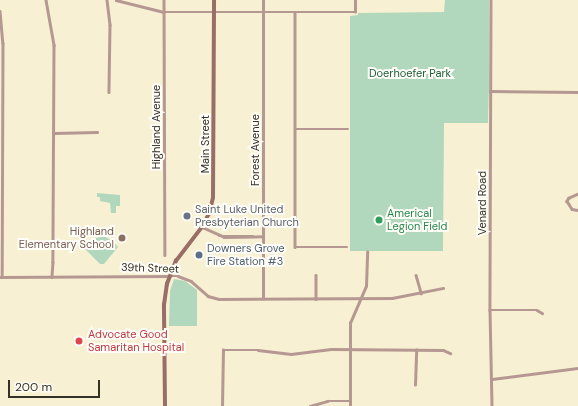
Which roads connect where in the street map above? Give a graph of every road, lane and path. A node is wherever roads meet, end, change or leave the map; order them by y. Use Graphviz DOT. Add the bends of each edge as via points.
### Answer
graph roads {
  1 [pos="46,0"];
  2 [pos="107,0"];
  3 [pos="116,0"];
  4 [pos="164,0"];
  5 [pos="214,0"];
  6 [pos="263,0"];
  7 [pos="355,0"];
  8 [pos="491,0"];
  9 [pos="0,11"];
  10 [pos="164,12"];
  11 [pos="214,12"];
  12 [pos="263,12"];
  13 [pos="295,12"];
  14 [pos="490,91"];
  15 [pos="109,92"];
  16 [pos="578,92"];
  17 [pos="295,129"];
  18 [pos="348,129"];
  19 [pos="97,132"];
  20 [pos="54,134"];
  21 [pos="1,136"];
  22 [pos="578,194"];
  23 [pos="578,210"];
  24 [pos="202,227"];
  25 [pos="263,236"];
  26 [pos="347,247"];
  27 [pos="367,252"];
  28 [pos="165,255"];
  29 [pos="416,275"];
  30 [pos="169,276"];
  31 [pos="316,276"];
  32 [pos="1,277"];
  33 [pos="52,277"];
  34 [pos="443,288"];
  35 [pos="421,293"];
  36 [pos="263,299"];
  37 [pos="316,299"];
  38 [pos="361,299"];
  39 [pos="490,310"];
  40 [pos="542,313"];
  41 [pos="350,349"];
  42 [pos="416,350"];
  43 [pos="450,353"];
  44 [pos="578,368"];
  45 [pos="492,378"];
  46 [pos="415,385"];
  47 [pos="350,401"];
  48 [pos="165,406"];
  49 [pos="222,406"];
  50 [pos="310,406"];
  51 [pos="350,406"];
  52 [pos="492,406"];
  1 -- 20 [label="street" via="54,41"];
  2 -- 15 [label="street" via="110,24"];
  3 -- 10 [label="street"];
  4 -- 10 [label="street, Highland Avenue"];
  5 -- 11 [label="main road, Main Street"];
  6 -- 12 [label="street, Forest Avenue"];
  7 -- 13 [label="street" via="355,12"];
  8 -- 14 [label="street, Venard Road"];
  9 -- 21 [label="street" via="3,43"];
  10 -- 11 [label="street"];
  10 -- 28 [label="street, Highland Avenue"];
  11 -- 12 [label="street"];
  11 -- 24 [label="main road, Main Street" via="214,193 211,209"];
  12 -- 13 [label="street"];
  12 -- 25 [label="street, Forest Avenue"];
  13 -- 17 [label="street"];
  14 -- 16 [label="street"];
  14 -- 39 [label="street, Venard Road"];
  17 -- 18 [label="street"];
  17 -- 26 [label="street" via="295,247"];
  19 -- 20 [label="street"];
  20 -- 33 [label="street"];
  21 -- 32 [label="street"];
  22 -- 23 [label="street" via="567,201 572,209"];
  24 -- 25 [label="street" via="218,236"];
  24 -- 30 [label="main road, Main Street" via="176,261"];
  25 -- 36 [label="street, Forest Avenue"];
  27 -- 38 [label="street" via="367,283"];
  29 -- 35 [label="street"];
  30 -- 33 [label="street, 39th Street"];
  30 -- 36 [label="street, 39th Street" via="191,281 214,298"];
  30 -- 48 [label="main road" via="164,305"];
  31 -- 37 [label="street"];
  32 -- 33 [label="street, 39th Street"];
  34 -- 35 [label="street, 39th Street"];
  35 -- 38 [label="street, 39th Street" via="392,298"];
  36 -- 37 [label="street, 39th Street"];
  37 -- 38 [label="street, 39th Street"];
  38 -- 41 [label="street" via="350,324"];
  39 -- 40 [label="street" via="537,310"];
  39 -- 45 [label="street, Venard Road"];
  41 -- 42 [label="street"];
  41 -- 47 [label="street"];
  41 -- 49 [label="street" via="322,349 291,354 258,350 223,350"];
  42 -- 43 [label="street" via="443,350"];
  42 -- 46 [label="street"];
  44 -- 45 [label="street"];
  45 -- 52 [label="street, Venard Road"];
  47 -- 50 [label="street" via="328,401"];
  47 -- 51 [label="street"];
}
